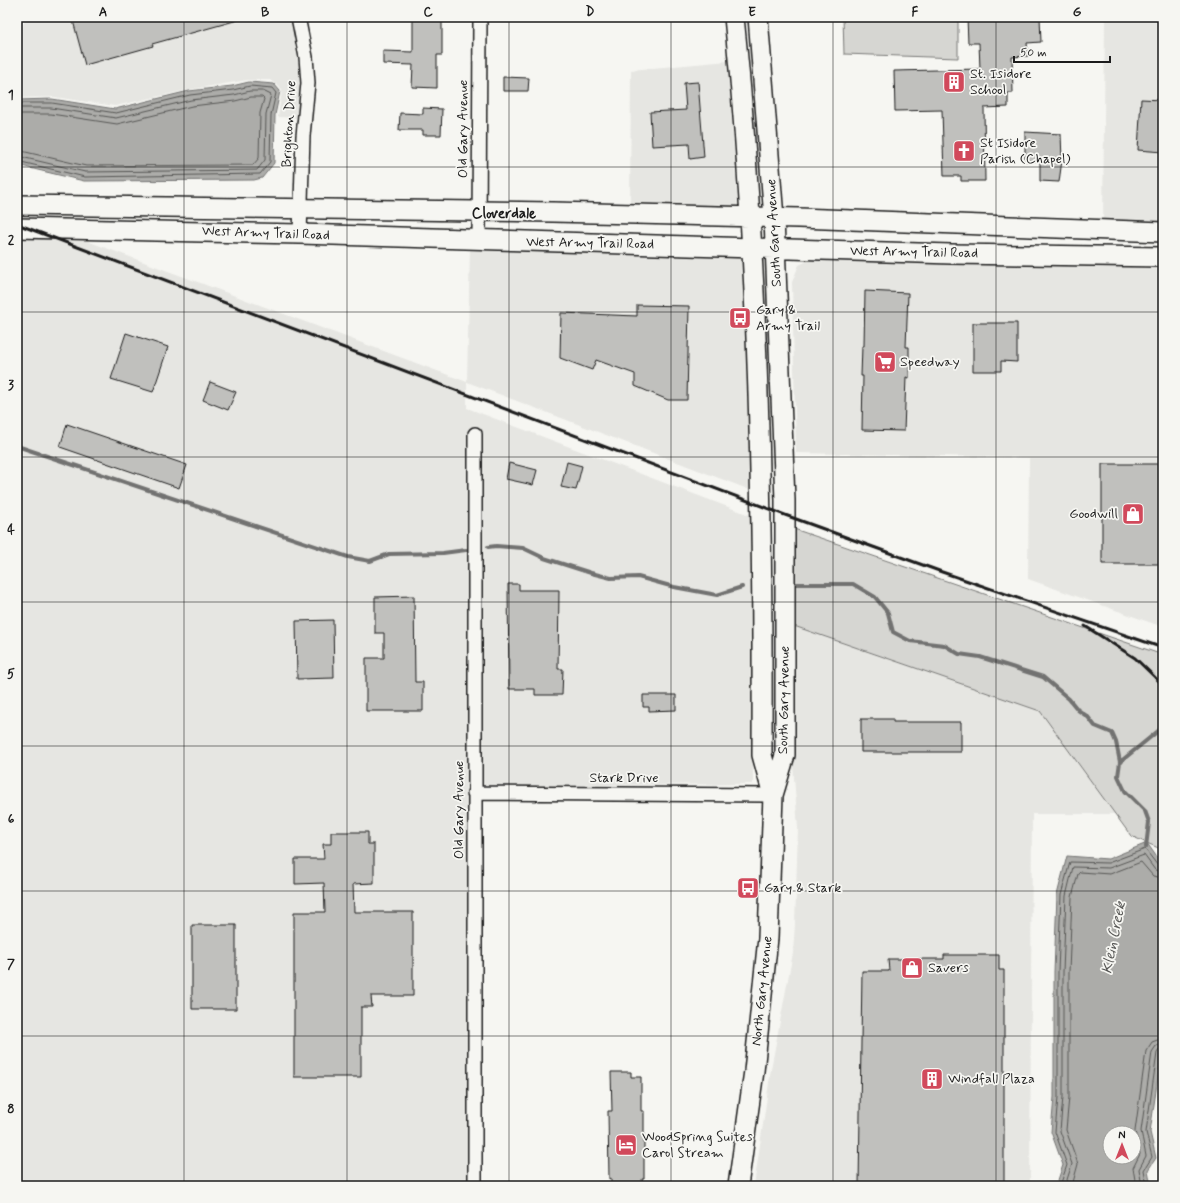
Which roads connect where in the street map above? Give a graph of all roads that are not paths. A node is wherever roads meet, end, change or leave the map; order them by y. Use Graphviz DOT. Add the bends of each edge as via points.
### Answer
graph roads {
  1 [pos="298,17"];
  2 [pos="480,17"];
  3 [pos="734,17"];
  4 [pos="758,17"];
  5 [pos="17,205"];
  6 [pos="301,208"];
  7 [pos="479,211"];
  8 [pos="749,217"];
  9 [pos="774,218"];
  10 [pos="17,228"];
  11 [pos="1163,232"];
  12 [pos="300,234"];
  13 [pos="479,240"];
  14 [pos="750,249"];
  15 [pos="775,249"];
  16 [pos="1163,257"];
  17 [pos="475,434"];
  18 [pos="474,793"];
  19 [pos="773,795"];
  20 [pos="475,1186"];
  21 [pos="738,1186"];
  1 -- 6 [label="street, Brighton Drive" via="308,83 303,136"];
  2 -- 7 [label="street, Old Gary Avenue"];
  3 -- 8 [label="main road, South Gary Avenue"];
  4 -- 9 [label="main road, South Gary Avenue"];
  5 -- 6 [label="main road, West Army Trail Road"];
  6 -- 7 [label="main road, West Army Trail Road"];
  6 -- 12 [label="street, Brighton Drive"];
  7 -- 8 [label="main road, West Army Trail Road"];
  7 -- 13 [label="street, Old Gary Avenue"];
  8 -- 9 [label="main road, West Army Trail Road"];
  8 -- 14 [label="main road, South Gary Avenue"];
  9 -- 11 [label="main road, West Army Trail Road"];
  9 -- 15 [label="main road, South Gary Avenue"];
  10 -- 12 [label="main road, West Army Trail Road"];
  12 -- 13 [label="main road, West Army Trail Road"];
  13 -- 14 [label="main road, West Army Trail Road"];
  14 -- 15 [label="main road, West Army Trail Road"];
  14 -- 19 [label="main road, South Gary Avenue" via="761,506 762,755"];
  15 -- 16 [label="main road, West Army Trail Road"];
  15 -- 19 [label="main road, South Gary Avenue" via="785,500 786,655 785,755"];
  17 -- 18 [label="street, Old Gary Avenue"];
  18 -- 19 [label="street, Stark Drive"];
  18 -- 20 [label="street, Old Gary Avenue"];
  19 -- 21 [label="main road, North Gary Avenue" via="768,938 754,1071"];
}
